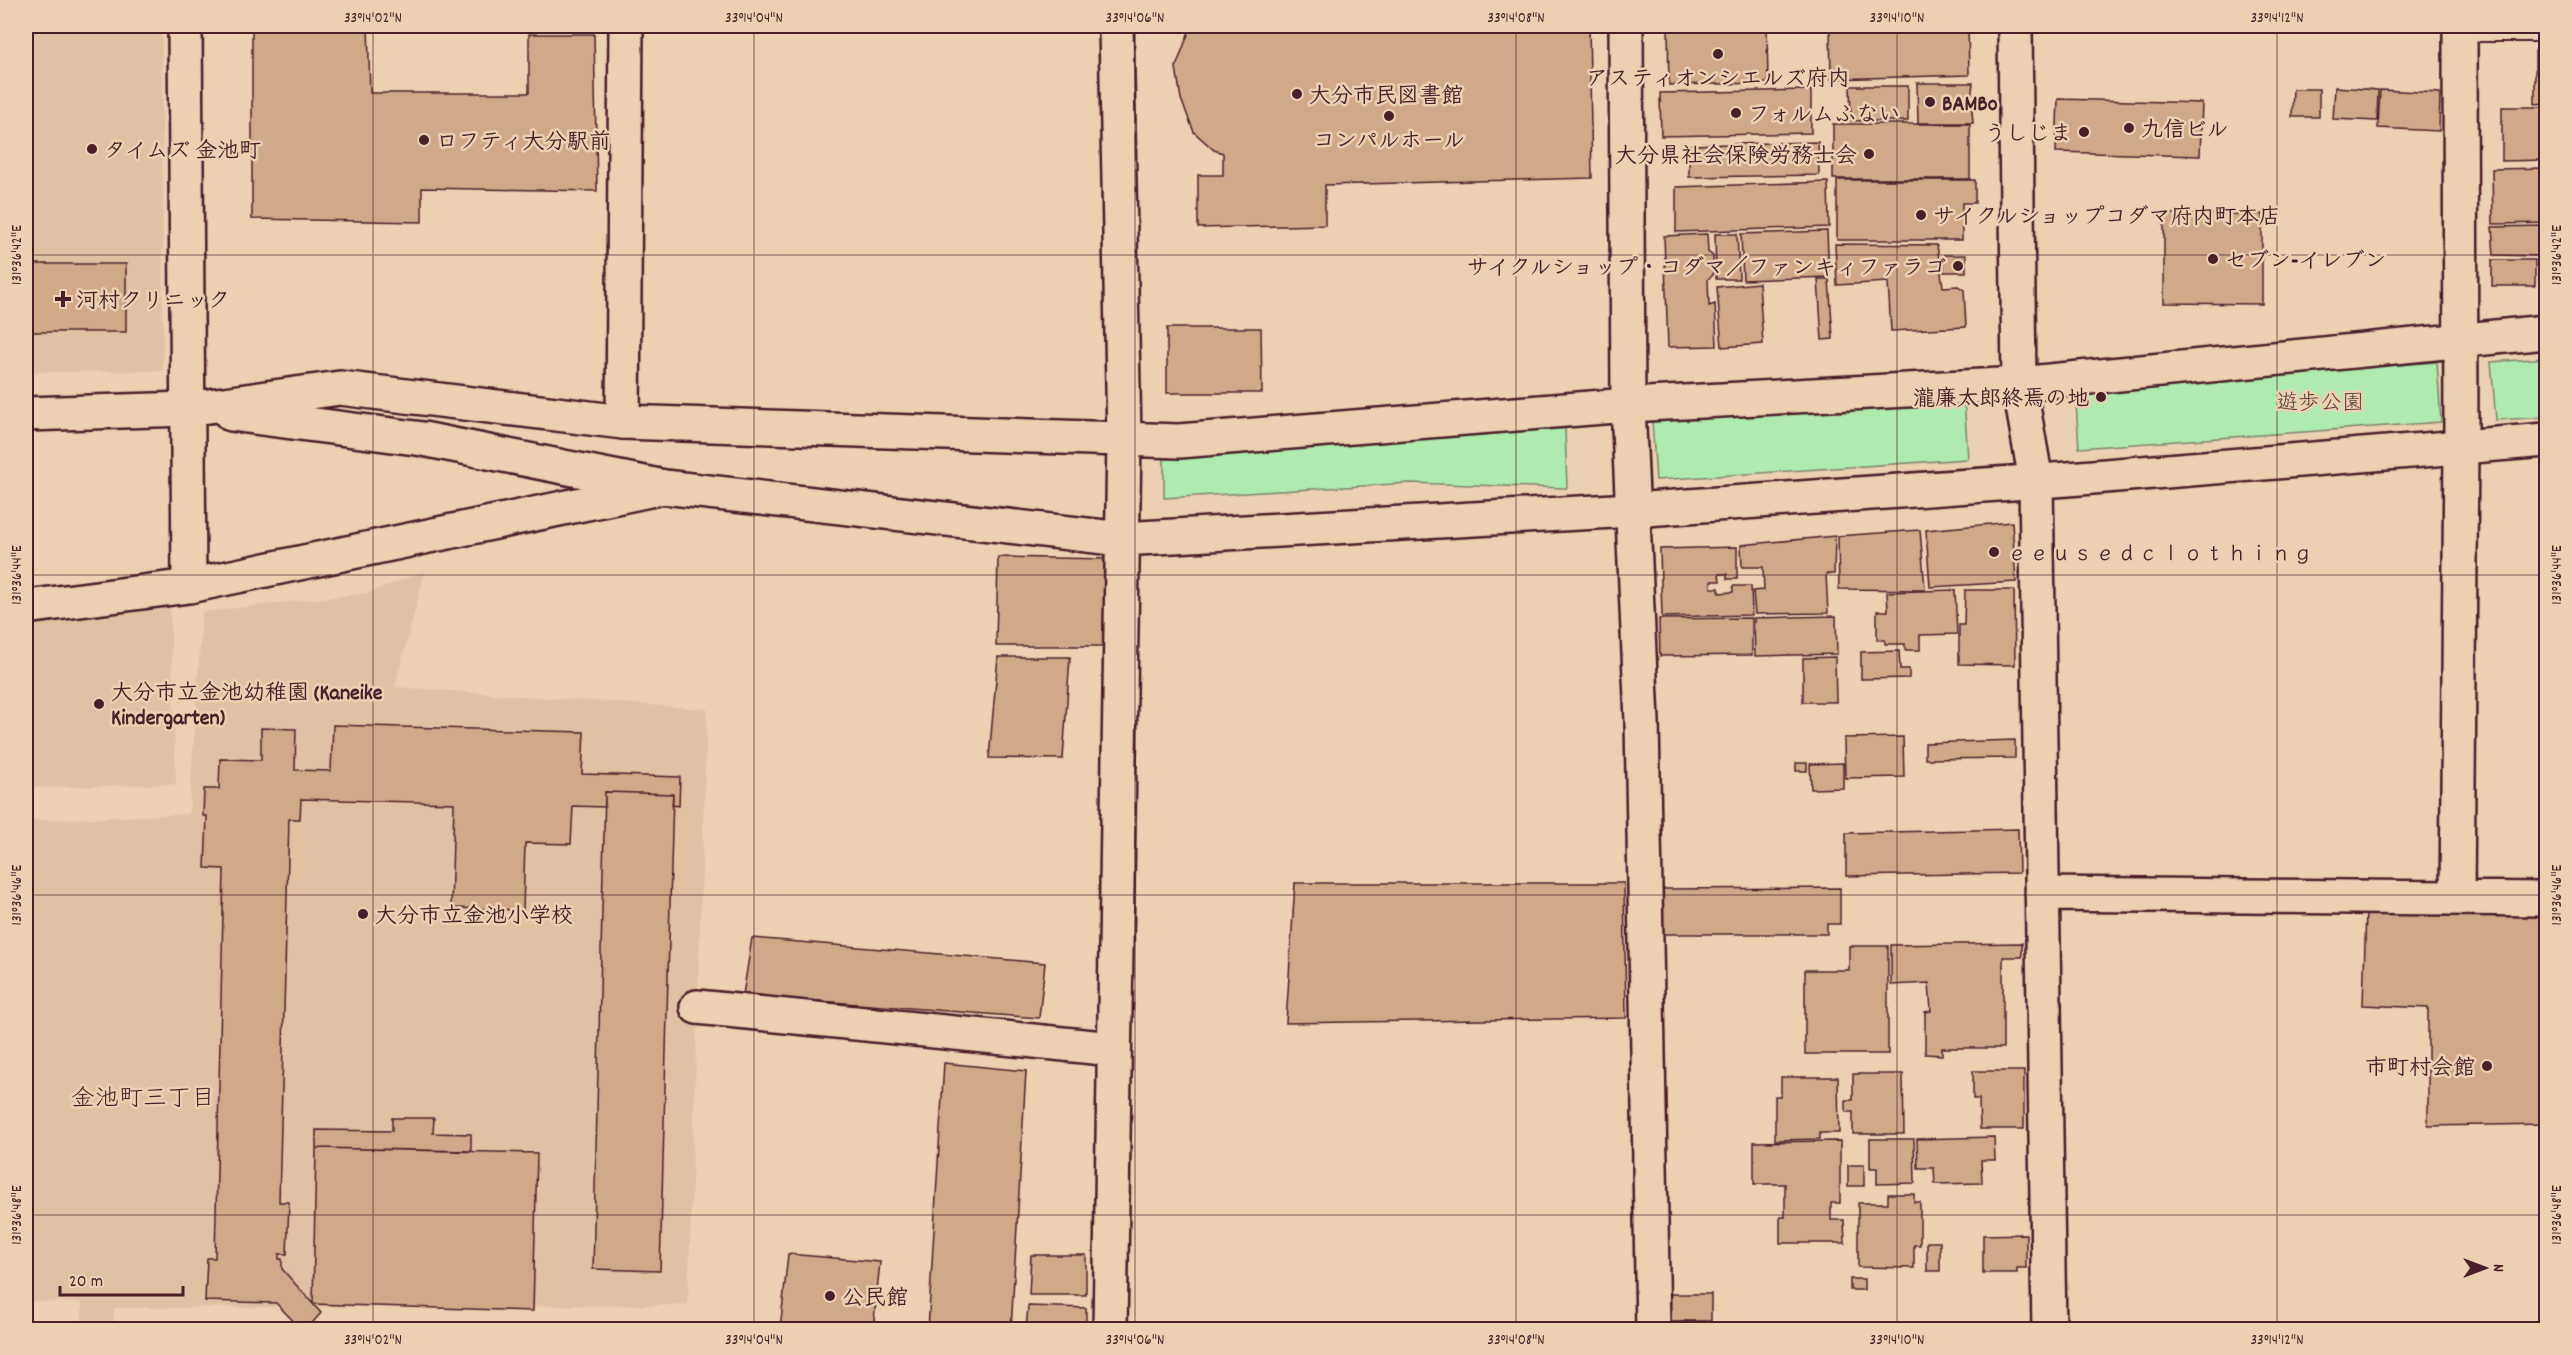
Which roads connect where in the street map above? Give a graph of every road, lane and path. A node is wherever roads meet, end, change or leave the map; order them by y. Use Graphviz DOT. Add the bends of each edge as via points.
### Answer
graph roads {
  1 [pos="185,26"];
  2 [pos="626,26"];
  3 [pos="1116,26"];
  4 [pos="1626,26"];
  5 [pos="2015,26"];
  6 [pos="2460,29"];
  7 [pos="2547,32"];
  8 [pos="2547,333"];
  9 [pos="2461,341"];
  10 [pos="2019,384"];
  11 [pos="1628,405"];
  12 [pos="187,409"];
  13 [pos="26,414"];
  14 [pos="623,422"];
  15 [pos="1125,440"];
  16 [pos="2547,440"];
  17 [pos="2461,448"];
  18 [pos="2036,481"];
  19 [pos="664,487"];
  20 [pos="1632,510"];
  21 [pos="1122,539"];
  22 [pos="189,586"];
  23 [pos="26,607"];
  24 [pos="2042,894"];
  25 [pos="2457,898"];
  26 [pos="2547,899"];
  27 [pos="697,1007"];
  28 [pos="1113,1049"];
  29 [pos="1110,1329"];
  30 [pos="1653,1329"];
  31 [pos="2049,1329"];
  1 -- 12 [label="street"];
  2 -- 14 [label="street"];
  3 -- 15 [label="street"];
  4 -- 11 [label="street"];
  5 -- 10 [label="street"];
  6 -- 7 [label="lane"];
  6 -- 9 [label="street"];
  8 -- 9 [label="street"];
  9 -- 10 [label="street"];
  9 -- 17 [label="street"];
  10 -- 11 [label="street"];
  10 -- 18 [label="street"];
  11 -- 15 [label="street" via="1179,441"];
  11 -- 20 [label="street"];
  12 -- 13 [label="street"];
  12 -- 14 [label="street" via="340,388"];
  12 -- 19 [label="street" via="423,439"];
  12 -- 22 [label="street"];
  14 -- 15 [label="street"];
  15 -- 21 [label="street"];
  16 -- 17 [label="street"];
  17 -- 18 [label="street"];
  17 -- 25 [label="street"];
  18 -- 20 [label="street"];
  18 -- 24 [label="street"];
  19 -- 21 [label="street"];
  19 -- 22 [label="street"];
  20 -- 21 [label="street"];
  20 -- 30 [label="street" via="1642,721"];
  21 -- 28 [label="street"];
  22 -- 23 [label="street"];
  24 -- 25 [label="street"];
  24 -- 31 [label="street"];
  25 -- 26 [label="street"];
  27 -- 28 [label="street"];
  28 -- 29 [label="street"];
}
